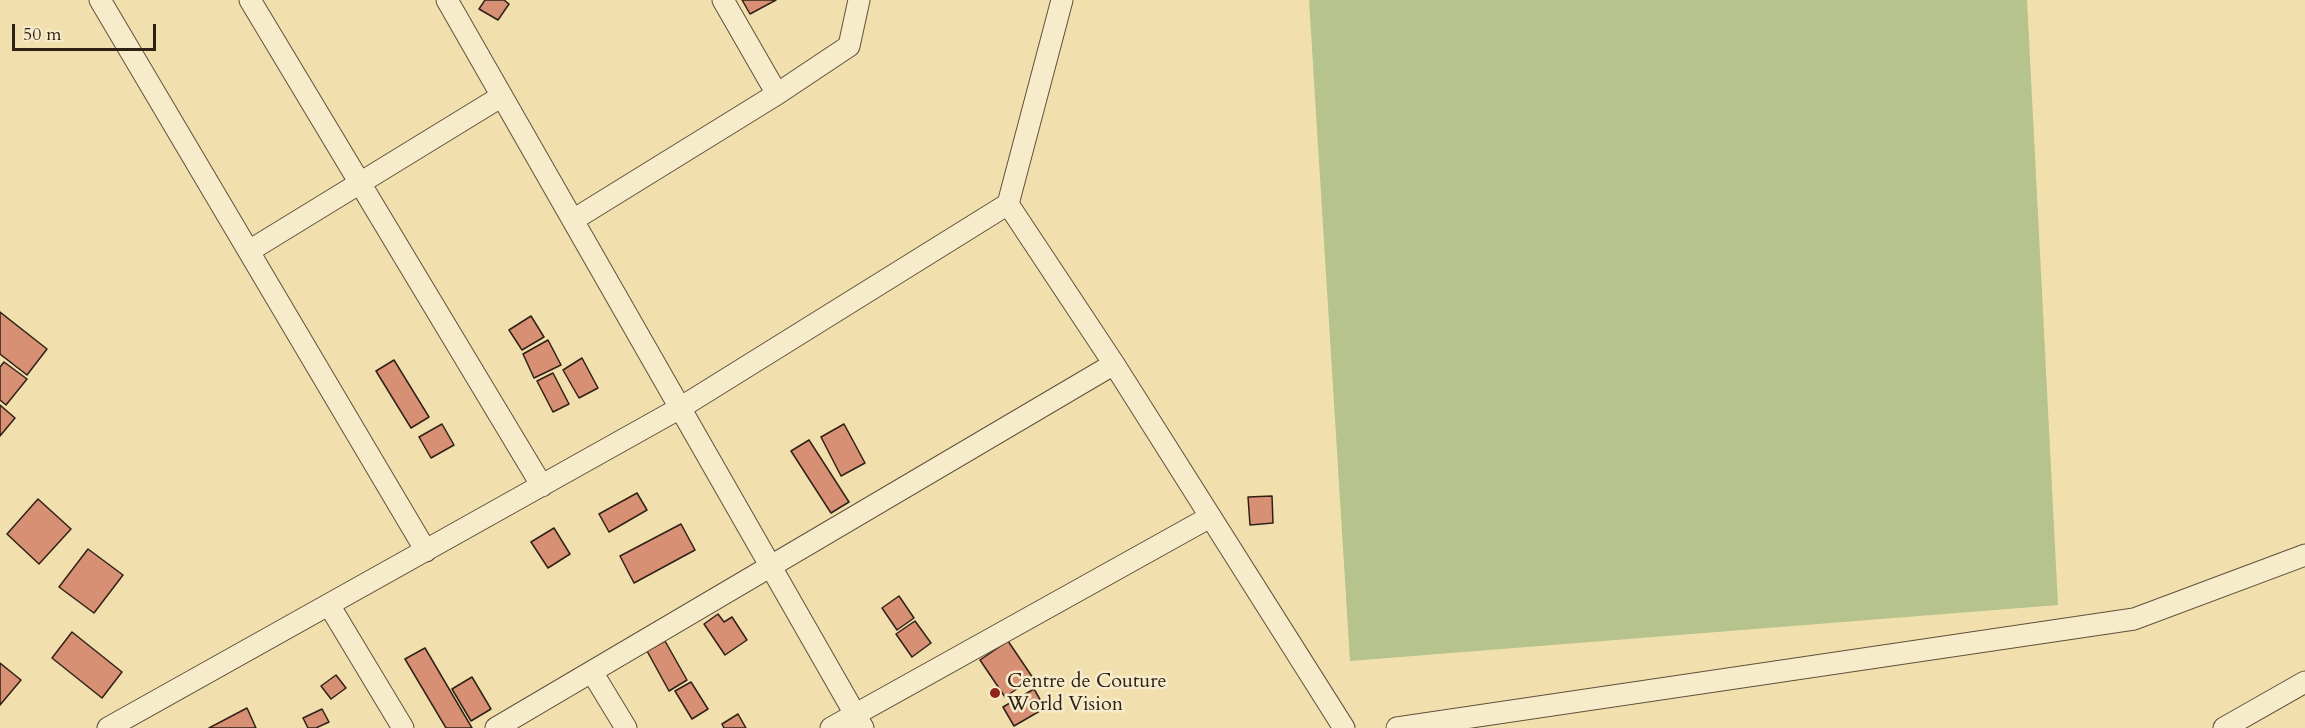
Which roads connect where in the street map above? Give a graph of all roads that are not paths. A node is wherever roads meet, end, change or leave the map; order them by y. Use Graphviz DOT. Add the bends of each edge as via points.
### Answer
graph roads {
  1 [pos="100,0"];
  2 [pos="250,0"];
  3 [pos="447,0"];
  4 [pos="723,0"];
  5 [pos="859,0"];
  6 [pos="1062,0"];
  7 [pos="777,94"];
  8 [pos="502,96"];
  9 [pos="360,183"];
  10 [pos="1008,204"];
  11 [pos="573,220"];
  12 [pos="249,251"];
  13 [pos="1114,364"];
  14 [pos="680,408"];
  15 [pos="542,486"];
  16 [pos="1210,518"];
  17 [pos="426,551"];
  18 [pos="2305,555"];
  19 [pos="770,567"];
  20 [pos="329,605"];
  21 [pos="592,672"];
  22 [pos="2305,682"];
  23 [pos="859,721"];
  24 [pos="108,728"];
  25 [pos="403,728"];
  26 [pos="496,728"];
  27 [pos="626,728"];
  28 [pos="831,728"];
  29 [pos="1344,728"];
  30 [pos="1396,728"];
  31 [pos="2224,728"];
  1 -- 12 [label="street"];
  2 -- 9 [label="street"];
  3 -- 8 [label="street"];
  4 -- 7 [label="street"];
  5 -- 7 [label="street" via="849,46"];
  6 -- 10 [label="street"];
  7 -- 11 [label="street"];
  8 -- 9 [label="street"];
  8 -- 11 [label="street"];
  9 -- 12 [label="street"];
  9 -- 15 [label="street"];
  10 -- 13 [label="street"];
  10 -- 14 [label="street"];
  11 -- 14 [label="street"];
  12 -- 17 [label="street"];
  13 -- 16 [label="street"];
  13 -- 19 [label="street"];
  14 -- 15 [label="street"];
  14 -- 19 [label="street"];
  15 -- 17 [label="street"];
  16 -- 23 [label="street"];
  16 -- 29 [label="street"];
  17 -- 20 [label="street"];
  18 -- 30 [label="street" via="2134,619"];
  19 -- 21 [label="street"];
  19 -- 23 [label="street"];
  20 -- 24 [label="street"];
  20 -- 25 [label="street"];
  21 -- 26 [label="street"];
  21 -- 27 [label="street"];
  22 -- 31 [label="street"];
  23 -- 28 [label="street"];
}
